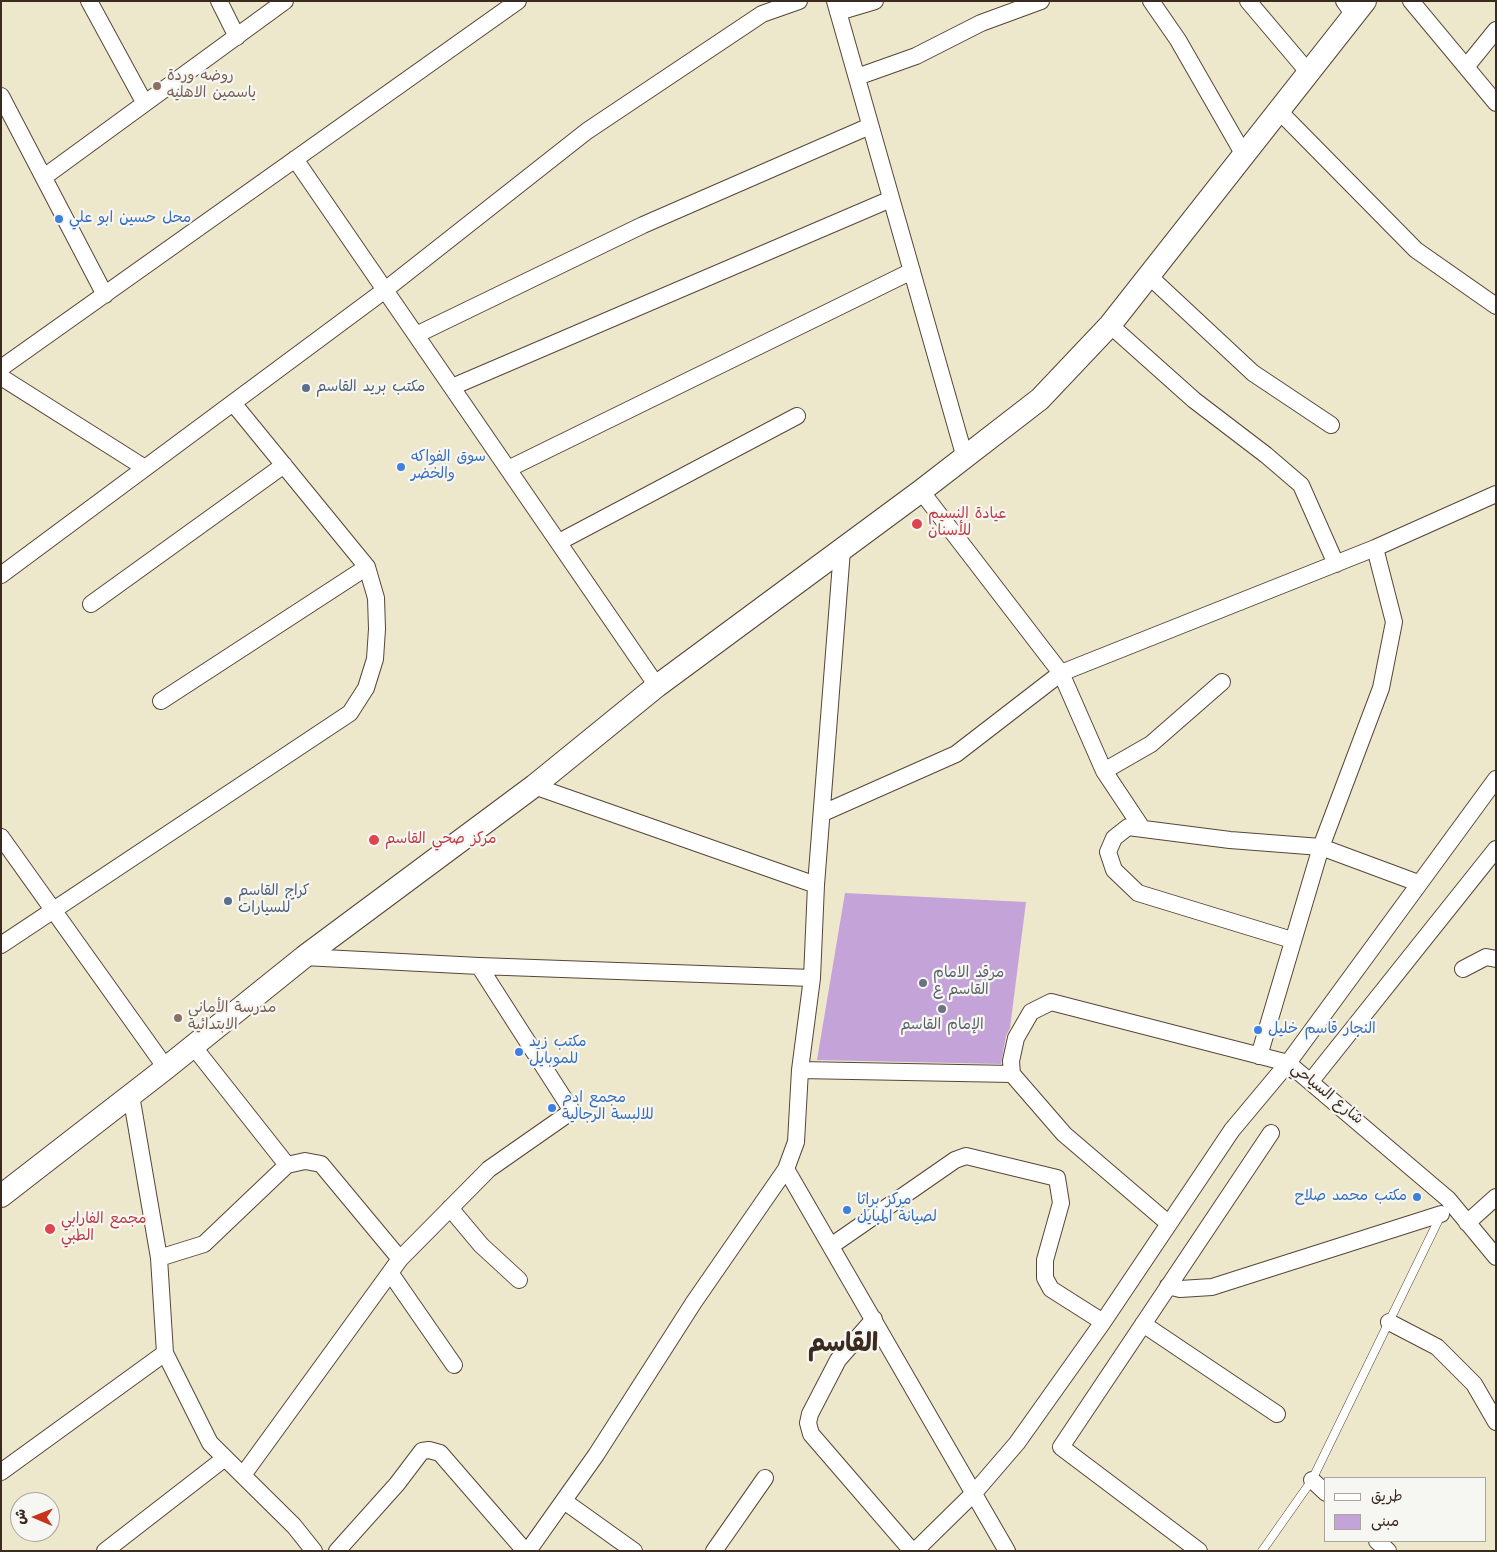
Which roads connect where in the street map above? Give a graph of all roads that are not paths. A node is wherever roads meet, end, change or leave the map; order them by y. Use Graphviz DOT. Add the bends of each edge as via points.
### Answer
graph roads {
  1 [pos="89,1"];
  2 [pos="218,1"];
  3 [pos="286,1"];
  4 [pos="518,1"];
  5 [pos="799,1"];
  6 [pos="875,1"];
  7 [pos="1041,1"];
  8 [pos="1151,1"];
  9 [pos="1248,1"];
  10 [pos="1411,1"];
  11 [pos="836,6"];
  12 [pos="1355,6"];
  13 [pos="499,7"];
  14 [pos="1496,30"];
  15 [pos="237,36"];
  16 [pos="1466,67"];
  17 [pos="1309,73"];
  18 [pos="857,77"];
  19 [pos="1,96"];
  20 [pos="144,102"];
  21 [pos="1496,103"];
  22 [pos="1279,111"];
  23 [pos="870,126"];
  24 [pos="1244,155"];
  25 [pos="295,159"];
  26 [pos="44,176"];
  27 [pos="891,199"];
  28 [pos="912,271"];
  29 [pos="1149,276"];
  30 [pos="385,290"];
  31 [pos="105,295"];
  32 [pos="1496,306"];
  33 [pos="1110,325"];
  34 [pos="416,335"];
  35 [pos="1,368"];
  36 [pos="1,377"];
  37 [pos="452,387"];
  38 [pos="233,402"];
  39 [pos="797,416"];
  40 [pos="1330,425"];
  41 [pos="965,458"];
  42 [pos="284,465"];
  43 [pos="145,468"];
  44 [pos="508,469"];
  45 [pos="920,491"];
  46 [pos="1496,494"];
  47 [pos="559,542"];
  48 [pos="1375,548"];
  49 [pos="842,550"];
  50 [pos="1336,564"];
  51 [pos="367,567"];
  52 [pos="1,574"];
  53 [pos="92,604"];
  54 [pos="1061,673"];
  55 [pos="1222,682"];
  56 [pos="657,686"];
  57 [pos="161,700"];
  58 [pos="1104,771"];
  59 [pos="1496,779"];
  60 [pos="534,786"];
  61 [pos="823,813"];
  62 [pos="1142,828"];
  63 [pos="1,838"];
  64 [pos="1321,848"];
  65 [pos="1496,849"];
  66 [pos="1418,883"];
  67 [pos="816,885"];
  68 [pos="53,909"];
  69 [pos="1292,940"];
  70 [pos="1,945"];
  71 [pos="304,957"];
  72 [pos="1496,959"];
  73 [pos="479,966"];
  74 [pos="1463,969"];
  75 [pos="812,978"];
  76 [pos="193,1046"];
  77 [pos="1259,1056"];
  78 [pos="1288,1063"];
  79 [pos="166,1068"];
  80 [pos="800,1070"];
  81 [pos="1012,1074"];
  82 [pos="1311,1081"];
  83 [pos="132,1095"];
  84 [pos="1271,1132"];
  85 [pos="287,1165"];
  86 [pos="786,1169"];
  87 [pos="1,1196"];
  88 [pos="1496,1197"];
  89 [pos="1448,1199"];
  90 [pos="450,1208"];
  91 [pos="1441,1214"];
  92 [pos="1168,1223"];
  93 [pos="1468,1223"];
  94 [pos="831,1246"];
  95 [pos="1496,1256"];
  96 [pos="159,1258"];
  97 [pos="400,1260"];
  98 [pos="391,1274"];
  99 [pos="519,1280"];
  100 [pos="1168,1286"];
  101 [pos="874,1319"];
  102 [pos="1104,1322"];
  103 [pos="1389,1322"];
  104 [pos="1143,1324"];
  105 [pos="165,1353"];
  106 [pos="454,1365"];
  107 [pos="1277,1414"];
  108 [pos="1496,1422"];
  109 [pos="225,1458"];
  110 [pos="1,1472"];
  111 [pos="243,1475"];
  112 [pos="765,1478"];
  113 [pos="1312,1480"];
  114 [pos="1324,1491"];
  115 [pos="974,1493"];
  116 [pos="564,1501"];
  117 [pos="1378,1542"];
  118 [pos="105,1551"];
  119 [pos="314,1551"];
  120 [pos="337,1551"];
  121 [pos="526,1551"];
  122 [pos="634,1551"];
  123 [pos="714,1551"];
  124 [pos="914,1551"];
  125 [pos="1007,1551"];
  126 [pos="1199,1551"];
  127 [pos="1262,1551"];
  128 [pos="1388,1551"];
  1 -- 20 [label="street"];
  2 -- 15 [label="street"];
  3 -- 15 [label="street"];
  4 -- 13 [label="street"];
  5 -- 30 [label="street" via="762,14 587,132"];
  6 -- 11 [label="street"];
  7 -- 18 [label="street" via="981,24 916,56"];
  8 -- 24 [label="street" via="1178,40"];
  9 -- 17 [label="street"];
  10 -- 16 [label="street"];
  11 -- 18 [label="street"];
  12 -- 17 [label="street"];
  13 -- 25 [label="street"];
  14 -- 16 [label="street"];
  15 -- 20 [label="street"];
  16 -- 21 [label="street"];
  17 -- 22 [label="street"];
  18 -- 23 [label="street"];
  19 -- 26 [label="street"];
  20 -- 26 [label="street"];
  22 -- 24 [label="street"];
  22 -- 32 [label="street" via="1416,250"];
  23 -- 27 [label="street"];
  23 -- 34 [label="street" via="643,225"];
  24 -- 29 [label="street"];
  25 -- 30 [label="street"];
  25 -- 31 [label="street"];
  26 -- 31 [label="street"];
  27 -- 28 [label="street"];
  27 -- 37 [label="street"];
  28 -- 41 [label="street"];
  28 -- 44 [label="street"];
  29 -- 33 [label="street"];
  29 -- 40 [label="street" via="1253,373"];
  30 -- 34 [label="street"];
  30 -- 38 [label="street"];
  31 -- 35 [label="street"];
  33 -- 41 [label="street" via="1040,399"];
  33 -- 50 [label="street" via="1194,400 1300,485"];
  34 -- 37 [label="street"];
  36 -- 43 [label="street"];
  37 -- 44 [label="street"];
  38 -- 42 [label="street"];
  38 -- 43 [label="street"];
  39 -- 47 [label="street"];
  41 -- 45 [label="street"];
  42 -- 51 [label="street"];
  42 -- 53 [label="street"];
  43 -- 52 [label="street"];
  44 -- 47 [label="street"];
  45 -- 49 [label="street"];
  45 -- 54 [label="street"];
  46 -- 48 [label="street"];
  47 -- 56 [label="street"];
  48 -- 50 [label="street"];
  48 -- 64 [label="street" via="1394,622 1381,688"];
  49 -- 56 [label="street"];
  49 -- 61 [label="street"];
  50 -- 54 [label="street"];
  51 -- 57 [label="street"];
  51 -- 68 [label="street" via="376,598 378,629 375,659 366,688 350,713"];
  54 -- 58 [label="street"];
  54 -- 61 [label="street" via="956,754"];
  55 -- 58 [label="street" via="1150,744"];
  56 -- 60 [label="street"];
  58 -- 62 [label="street"];
  59 -- 66 [label="street"];
  60 -- 67 [label="street"];
  60 -- 71 [label="street"];
  61 -- 67 [label="street"];
  62 -- 64 [label="street"];
  62 -- 69 [label="street" via="1128,828 1114,838 1108,852 1114,870 1138,893"];
  63 -- 68 [label="street"];
  64 -- 66 [label="street"];
  64 -- 69 [label="street"];
  65 -- 82 [label="street"];
  66 -- 78 [label="street"];
  67 -- 75 [label="street"];
  68 -- 70 [label="street"];
  68 -- 79 [label="street"];
  69 -- 77 [label="street"];
  71 -- 73 [label="street"];
  71 -- 76 [label="street"];
  72 -- 74 [label="street" via="1486,957"];
  73 -- 75 [label="street"];
  73 -- 90 [label="street" via="572,1111 489,1169"];
  75 -- 80 [label="street"];
  76 -- 79 [label="street"];
  76 -- 85 [label="street"];
  77 -- 78 [label="street, شارع السياحي"];
  77 -- 81 [label="street, شارع السياحي" via="1050,1002 1031,1012 1016,1038"];
  78 -- 82 [label="street, شارع السياحي"];
  78 -- 92 [label="street" via="1232,1130"];
  79 -- 83 [label="street"];
  80 -- 81 [label="street"];
  80 -- 86 [label="street" via="796,1142"];
  81 -- 92 [label="street" via="1064,1134"];
  82 -- 89 [label="street, شارع السياحي"];
  83 -- 87 [label="street"];
  83 -- 96 [label="street"];
  84 -- 100 [label="street"];
  85 -- 96 [label="street" via="204,1244"];
  85 -- 97 [label="street" via="305,1161 321,1164"];
  86 -- 94 [label="street"];
  86 -- 116 [label="street" via="694,1302"];
  88 -- 93 [label="street"];
  89 -- 91 [label="lane"];
  89 -- 93 [label="street, شارع السياحي"];
  90 -- 97 [label="street"];
  90 -- 99 [label="street" via="481,1245"];
  91 -- 100 [label="street" via="1212,1287"];
  91 -- 103 [label="lane"];
  92 -- 102 [label="street"];
  93 -- 95 [label="street, شارع السياحي"];
  94 -- 101 [label="street"];
  94 -- 102 [label="street" via="955,1160 966,1156 1057,1178 1061,1203 1046,1260 1045,1278 1051,1289"];
  96 -- 105 [label="street"];
  97 -- 98 [label="street"];
  98 -- 106 [label="street"];
  98 -- 111 [label="street"];
  100 -- 104 [label="street"];
  101 -- 115 [label="street"];
  101 -- 124 [label="street" via="838,1360 808,1423 811,1434"];
  102 -- 115 [label="street" via="1017,1443"];
  103 -- 108 [label="street" via="1438,1347 1474,1384"];
  103 -- 113 [label="lane"];
  104 -- 107 [label="street"];
  104 -- 126 [label="street" via="1061,1447"];
  105 -- 109 [label="street" via="210,1444"];
  105 -- 110 [label="street"];
  109 -- 111 [label="street"];
  109 -- 118 [label="street"];
  111 -- 119 [label="street"];
  112 -- 123 [label="street"];
  113 -- 114 [label="street"];
  113 -- 127 [label="lane"];
  115 -- 124 [label="street"];
  115 -- 125 [label="street"];
  116 -- 121 [label="street"];
  116 -- 122 [label="street"];
  117 -- 128 [label="street"];
  120 -- 121 [label="street" via="422,1451 429,1450 440,1453"];
}
